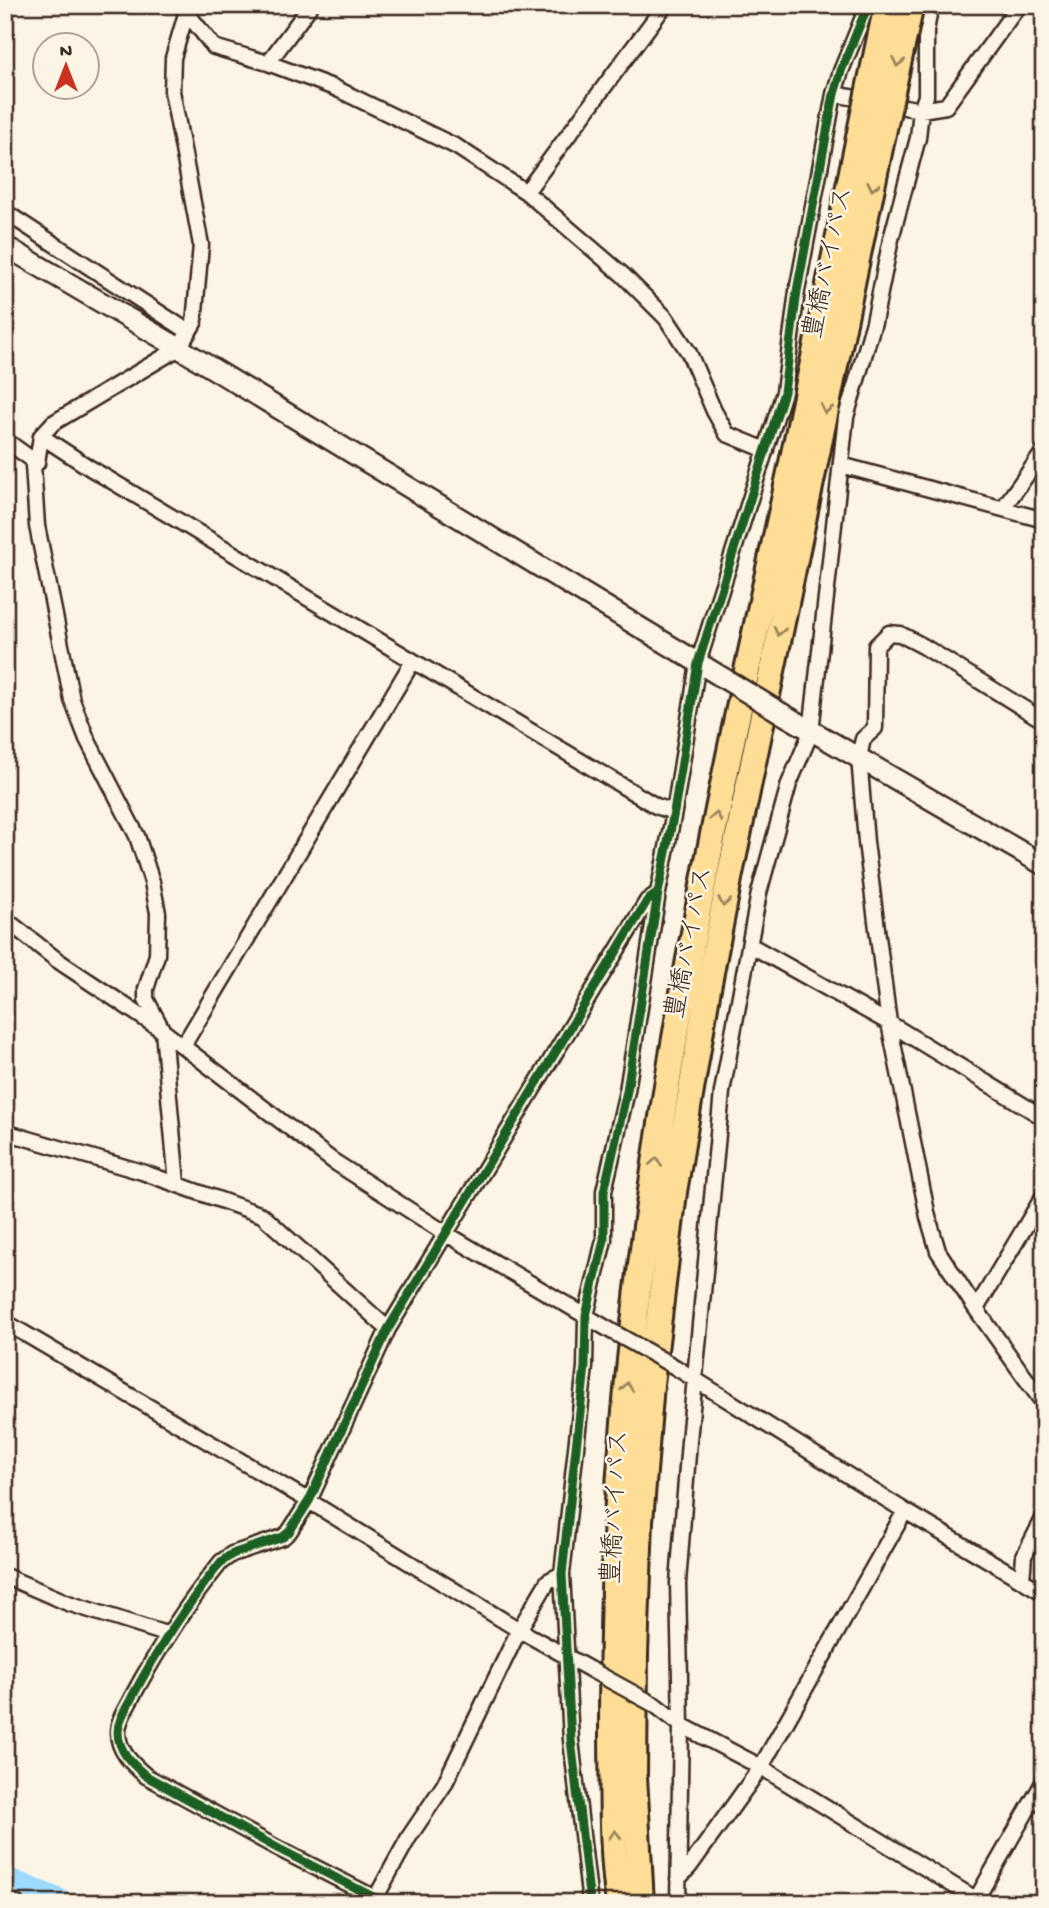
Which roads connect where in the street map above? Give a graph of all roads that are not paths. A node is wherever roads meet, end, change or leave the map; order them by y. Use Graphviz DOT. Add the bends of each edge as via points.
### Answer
graph roads {
  1 [pos="311,5"];
  2 [pos="665,5"];
  3 [pos="868,5"];
  4 [pos="887,5"];
  5 [pos="911,5"];
  6 [pos="931,5"];
  7 [pos="1019,5"];
  8 [pos="184,9"];
  9 [pos="268,62"];
  10 [pos="834,94"];
  11 [pos="921,110"];
  12 [pos="875,116"];
  13 [pos="526,192"];
  14 [pos="5,212"];
  15 [pos="5,246"];
  16 [pos="184,340"];
  17 [pos="41,436"];
  18 [pos="5,440"];
  19 [pos="766,450"];
  20 [pos="1044,451"];
  21 [pos="37,463"];
  22 [pos="841,465"];
  23 [pos="1003,508"];
  24 [pos="1044,520"];
  25 [pos="413,661"];
  26 [pos="698,663"];
  27 [pos="1044,721"];
  28 [pos="811,732"];
  29 [pos="859,757"];
  30 [pos="674,812"];
  31 [pos="1044,865"];
  32 [pos="658,893"];
  33 [pos="5,919"];
  34 [pos="750,945"];
  35 [pos="889,1023"];
  36 [pos="163,1031"];
  37 [pos="183,1046"];
  38 [pos="1044,1118"];
  39 [pos="5,1132"];
  40 [pos="177,1184"];
  41 [pos="1044,1195"];
  42 [pos="445,1233"];
  43 [pos="975,1309"];
  44 [pos="586,1316"];
  45 [pos="5,1322"];
  46 [pos="388,1329"];
  47 [pos="695,1378"];
  48 [pos="1044,1404"];
  49 [pos="309,1501"];
  50 [pos="905,1511"];
  51 [pos="1044,1517"];
  52 [pos="562,1574"];
  53 [pos="5,1576"];
  54 [pos="1022,1580"];
  55 [pos="1044,1593"];
  56 [pos="519,1630"];
  57 [pos="169,1635"];
  58 [pos="566,1657"];
  59 [pos="681,1725"];
  60 [pos="761,1767"];
  61 [pos="1044,1782"];
  62 [pos="639,1850"];
  63 [pos="678,1879"];
  64 [pos="617,1896"];
  65 [pos="5,1899"];
  66 [pos="380,1900"];
  67 [pos="977,1901"];
  68 [pos="16,1903"];
  69 [pos="590,1903"];
  70 [pos="641,1903"];
  71 [pos="648,1903"];
  72 [pos="678,1903"];
  1 -- 9 [label="street"];
  2 -- 13 [label="street"];
  3 -- 10 [label="street"];
  4 -- 12 [label="highway, 豊橋バイパス, bridge"];
  5 -- 12 [label="highway, 豊橋バイパス, one-way, bridge"];
  6 -- 11 [label="street" via="926,31 926,96"];
  7 -- 11 [label="street" via="946,106"];
  8 -- 9 [label="street" via="214,47"];
  8 -- 16 [label="street" via="173,58 172,91 201,245 194,323"];
  9 -- 13 [label="street" via="335,88 457,147"];
  10 -- 11 [label="street"];
  10 -- 19 [label="street" via="797,292 784,392"];
  11 -- 22 [label="street" via="874,322 846,417"];
  12 -- 62 [label="highway, 豊橋バイパス, one-way" via="708,988 674,1192 650,1384 640,1521 634,1763"];
  64 -- 12 [label="highway, 豊橋バイパス, one-way" via="613,1576 629,1375 652,1183 737,709"];
  13 -- 19 [label="street" via="666,318 689,354 727,434"];
  14 -- 16 [label="street"];
  15 -- 16 [label="street"];
  16 -- 17 [label="street" via="53,423"];
  16 -- 26 [label="street"];
  17 -- 21 [label="street"];
  17 -- 25 [label="street"];
  18 -- 21 [label="street"];
  19 -- 26 [label="street"];
  20 -- 23 [label="street"];
  21 -- 36 [label="street" via="33,466 37,526 72,700 137,835 152,882 158,913 157,955 146,999"];
  22 -- 23 [label="street"];
  22 -- 28 [label="street"];
  23 -- 24 [label="street"];
  25 -- 30 [label="street" via="656,806"];
  25 -- 37 [label="street"];
  26 -- 28 [label="street, bridge"];
  26 -- 30 [label="street"];
  27 -- 29 [label="street" via="923,646 888,632 876,646 875,728 863,739"];
  28 -- 29 [label="street"];
  28 -- 34 [label="street" via="789,784"];
  29 -- 31 [label="street"];
  29 -- 35 [label="street"];
  30 -- 32 [label="street"];
  32 -- 42 [label="street" via="648,901"];
  32 -- 44 [label="street" via="627,1091 604,1191 604,1240"];
  33 -- 36 [label="street"];
  34 -- 35 [label="street"];
  34 -- 47 [label="street" via="722,1091"];
  35 -- 38 [label="street"];
  35 -- 43 [label="street" via="938,1251"];
  36 -- 37 [label="street"];
  36 -- 40 [label="street"];
  37 -- 42 [label="street" via="333,1161"];
  39 -- 40 [label="street"];
  40 -- 46 [label="street" via="262,1215"];
  41 -- 43 [label="street"];
  42 -- 44 [label="street"];
  42 -- 46 [label="street"];
  43 -- 48 [label="street"];
  44 -- 47 [label="street, bridge"];
  44 -- 52 [label="street" via="585,1367"];
  45 -- 49 [label="street"];
  46 -- 49 [label="street"];
  47 -- 50 [label="street"];
  47 -- 59 [label="street" via="678,1583"];
  49 -- 56 [label="street"];
  49 -- 57 [label="street" via="283,1537 232,1553 221,1562"];
  50 -- 54 [label="street"];
  50 -- 60 [label="street"];
  51 -- 54 [label="street" via="1024,1556"];
  52 -- 56 [label="street" via="548,1581"];
  52 -- 58 [label="street"];
  53 -- 57 [label="street" via="68,1603"];
  54 -- 55 [label="street"];
  56 -- 58 [label="street"];
  56 -- 66 [label="street" via="444,1786 409,1837"];
  57 -- 66 [label="street" via="119,1723 119,1740 130,1762 146,1776"];
  58 -- 59 [label="street, bridge" via="655,1705"];
  58 -- 69 [label="street"];
  59 -- 60 [label="street"];
  59 -- 63 [label="street"];
  60 -- 63 [label="street"];
  60 -- 67 [label="street"];
  61 -- 67 [label="street"];
  62 -- 70 [label="highway, 豊橋バイパス"];
  62 -- 71 [label="highway"];
  63 -- 72 [label="street"];
  65 -- 68 [label="street"];
}
